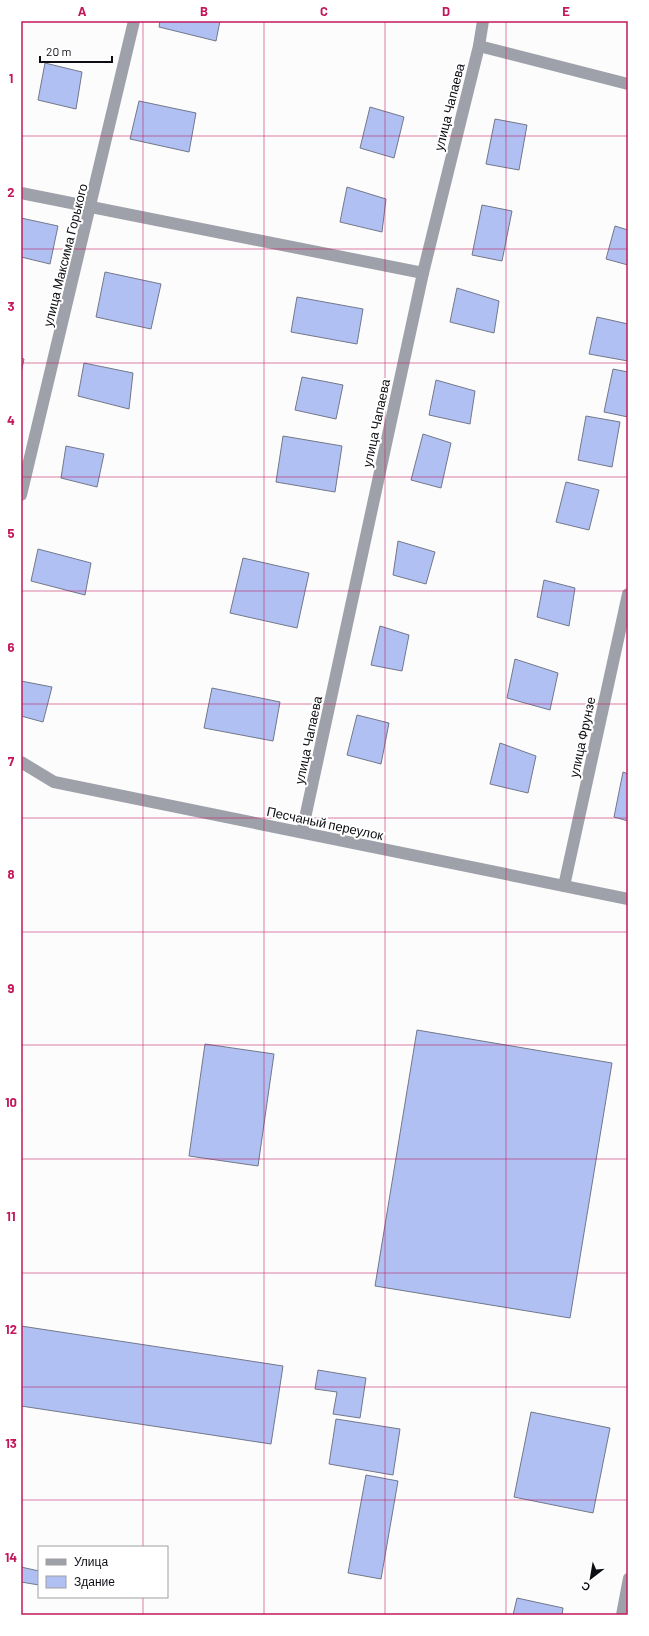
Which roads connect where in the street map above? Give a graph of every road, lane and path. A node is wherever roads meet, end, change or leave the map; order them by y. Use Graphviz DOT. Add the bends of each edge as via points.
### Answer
graph roads {
  1 [pos="134,21"];
  2 [pos="483,21"];
  3 [pos="479,46"];
  4 [pos="628,84"];
  5 [pos="21,193"];
  6 [pos="91,207"];
  7 [pos="423,273"];
  8 [pos="21,495"];
  9 [pos="628,594"];
  10 [pos="21,762"];
  11 [pos="302,832"];
  12 [pos="564,886"];
  13 [pos="628,899"];
  14 [pos="628,1578"];
  15 [pos="621,1615"];
  1 -- 6 [label="street, улица Максима Горького"];
  2 -- 3 [label="street, улица Чапаева"];
  3 -- 4 [label="street"];
  3 -- 7 [label="street, улица Чапаева"];
  5 -- 6 [label="street"];
  6 -- 7 [label="street"];
  6 -- 8 [label="street, улица Максима Горького"];
  7 -- 11 [label="street, улица Чапаева"];
  9 -- 12 [label="street, улица Фрунзе"];
  10 -- 11 [label="street, Песчаный переулок" via="54,782"];
  11 -- 12 [label="street, Песчаный переулок"];
  12 -- 13 [label="street, Песчаный переулок"];
  14 -- 15 [label="lane"];
}
